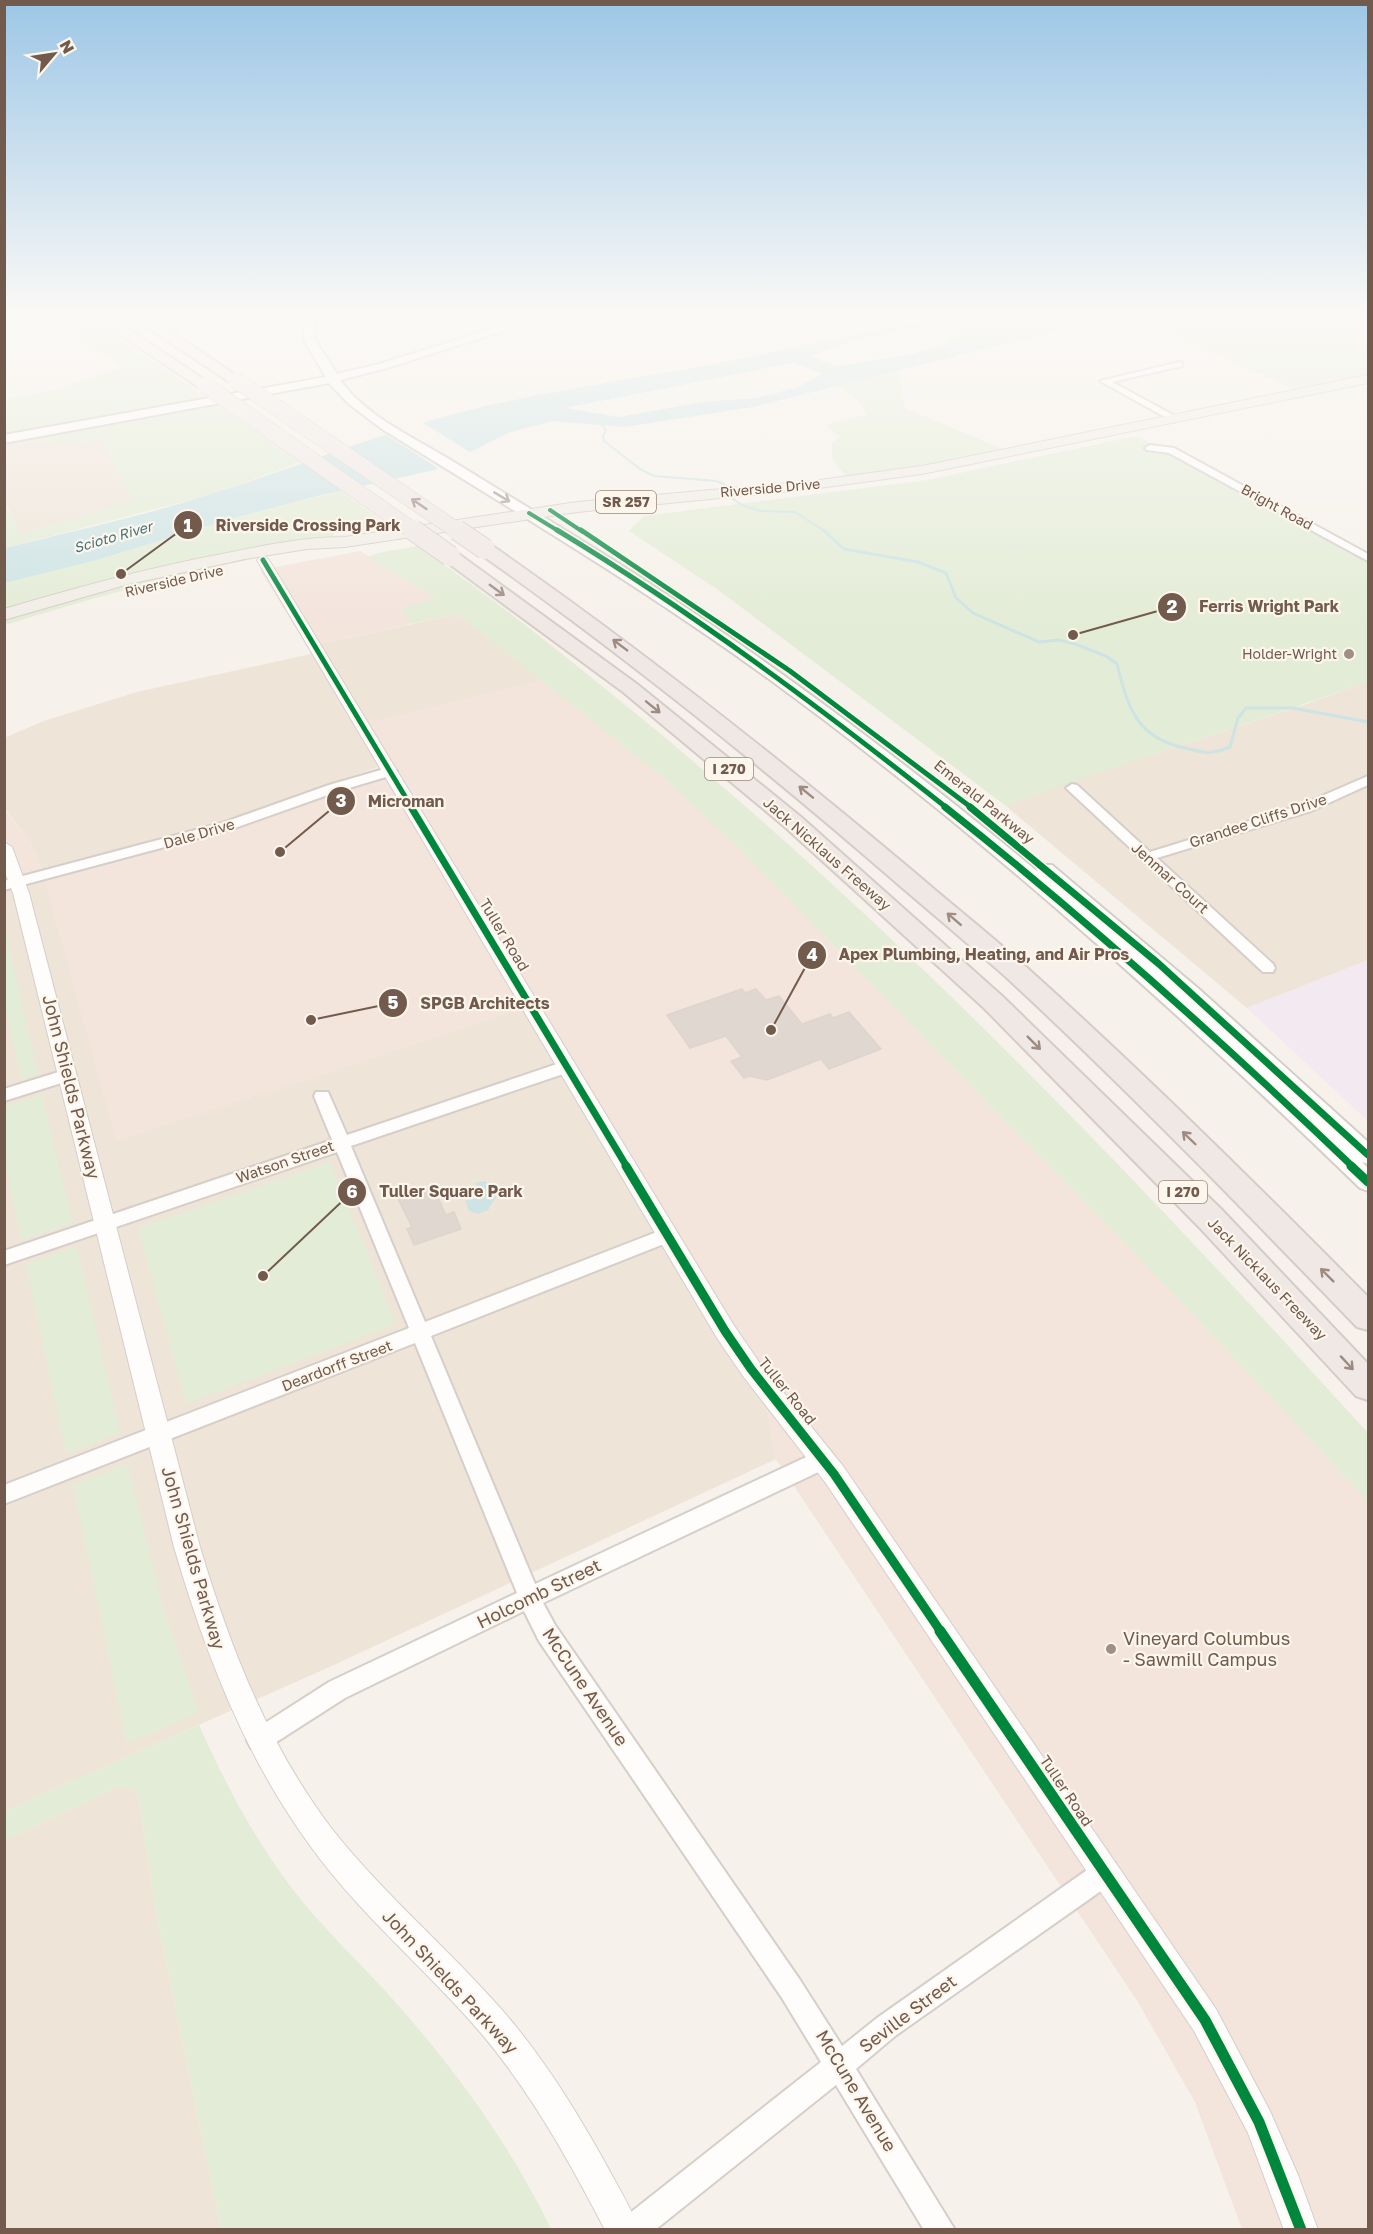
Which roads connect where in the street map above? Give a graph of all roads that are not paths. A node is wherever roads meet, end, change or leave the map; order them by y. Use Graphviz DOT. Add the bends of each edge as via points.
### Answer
graph roads {
  1 [pos="101,421"];
  2 [pos="257,421"];
  3 [pos="297,421"];
  4 [pos="380,421"];
  5 [pos="403,421"];
  6 [pos="1163,421"];
  7 [pos="4,439"];
  8 [pos="443,446"];
  9 [pos="1150,448"];
  10 [pos="493,476"];
  11 [pos="519,492"];
  12 [pos="539,508"];
  13 [pos="345,542"];
  14 [pos="1368,558"];
  15 [pos="263,560"];
  16 [pos="4,615"];
  17 [pos="4,628"];
  18 [pos="391,771"];
  19 [pos="1368,780"];
  20 [pos="1072,788"];
  21 [pos="4,847"];
  22 [pos="1147,857"];
  23 [pos="12,885"];
  24 [pos="1268,968"];
  25 [pos="566,1066"];
  26 [pos="68,1075"];
  27 [pos="4,1095"];
  28 [pos="322,1096"];
  29 [pos="342,1143"];
  30 [pos="1368,1155"];
  31 [pos="1368,1182"];
  32 [pos="105,1224"];
  33 [pos="668,1235"];
  34 [pos="4,1258"];
  35 [pos="1368,1317"];
  36 [pos="422,1332"];
  37 [pos="1368,1386"];
  38 [pos="158,1435"];
  39 [pos="824,1459"];
  40 [pos="4,1495"];
  41 [pos="530,1600"];
  42 [pos="259,1740"];
  43 [pos="1106,1872"];
  44 [pos="840,2066"];
  45 [pos="623,2229"];
  46 [pos="631,2229"];
  47 [pos="941,2229"];
  48 [pos="1301,2229"];
  1 -- 7 [label="main road"];
  2 -- 37 [label="highway, Jack Nicklaus Freeway / I 270, one-way, bridge" via="630,688 793,822 993,1002 1211,1220"];
  35 -- 3 [label="highway, I 270, one-way, bridge" via="1030,985 826,808 570,607"];
  4 -- 12 [label="main road, Emerald Parkway, one-way" via="476,481"];
  5 -- 8 [label="main road"];
  6 -- 12 [label="main road, Riverside Drive / SR 257" via="922,470 812,485"];
  9 -- 14 [label="street, Bright Road" via="1171,450"];
  10 -- 11 [label="main road"];
  12 -- 13 [label="main road, Riverside Drive / SR 257"];
  12 -- 30 [label="main road, Emerald Parkway" via="790,671 948,790 1185,988"];
  12 -- 31 [label="main road, Emerald Parkway" via="766,669 926,790 1176,1003"];
  13 -- 15 [label="main road, Riverside Drive / SR 257"];
  13 -- 16 [label="main road, Riverside Drive / SR 257" via="325,541 187,566"];
  15 -- 17 [label="main road, Riverside Drive / SR 257" via="129,591"];
  15 -- 18 [label="street, Tuller Road"];
  18 -- 23 [label="street, Dale Drive" via="227,826"];
  18 -- 25 [label="street, Tuller Road"];
  19 -- 22 [label="street, Grandee Cliffs Drive" via="1306,808"];
  20 -- 22 [label="street, Jenmar Court"];
  21 -- 23 [label="street, John Shields Parkway"];
  22 -- 24 [label="street, Jenmar Court"];
  23 -- 26 [label="street, John Shields Parkway"];
  25 -- 29 [label="street, Watson Street"];
  25 -- 33 [label="street, Tuller Road"];
  26 -- 27 [label="street"];
  26 -- 32 [label="street, John Shields Parkway"];
  28 -- 29 [label="street, McCune Avenue"];
  29 -- 32 [label="street, Watson Street"];
  29 -- 36 [label="street, McCune Avenue"];
  32 -- 34 [label="street, Watson Street"];
  32 -- 38 [label="street, John Shields Parkway"];
  33 -- 36 [label="street, Deardorff Street"];
  33 -- 39 [label="street, Tuller Road" via="742,1357"];
  36 -- 38 [label="street, Deardorff Street"];
  36 -- 41 [label="street, McCune Avenue"];
  38 -- 40 [label="street, Deardorff Street"];
  38 -- 42 [label="street, John Shields Parkway" via="208,1619"];
  39 -- 41 [label="street, Holcomb Street"];
  39 -- 43 [label="street, Tuller Road"];
  41 -- 42 [label="street, Holcomb Street" via="337,1690"];
  41 -- 44 [label="street, McCune Avenue" via="547,1633 792,1989"];
  42 -- 45 [label="street, John Shields Parkway" via="291,1795 336,1857 507,2040 555,2108"];
  43 -- 44 [label="street, Seville Street" via="886,2027"];
  43 -- 48 [label="street, Tuller Road" via="1239,2078 1276,2158"];
  44 -- 46 [label="street, Seville Street"];
  44 -- 47 [label="street, McCune Avenue"];
}
